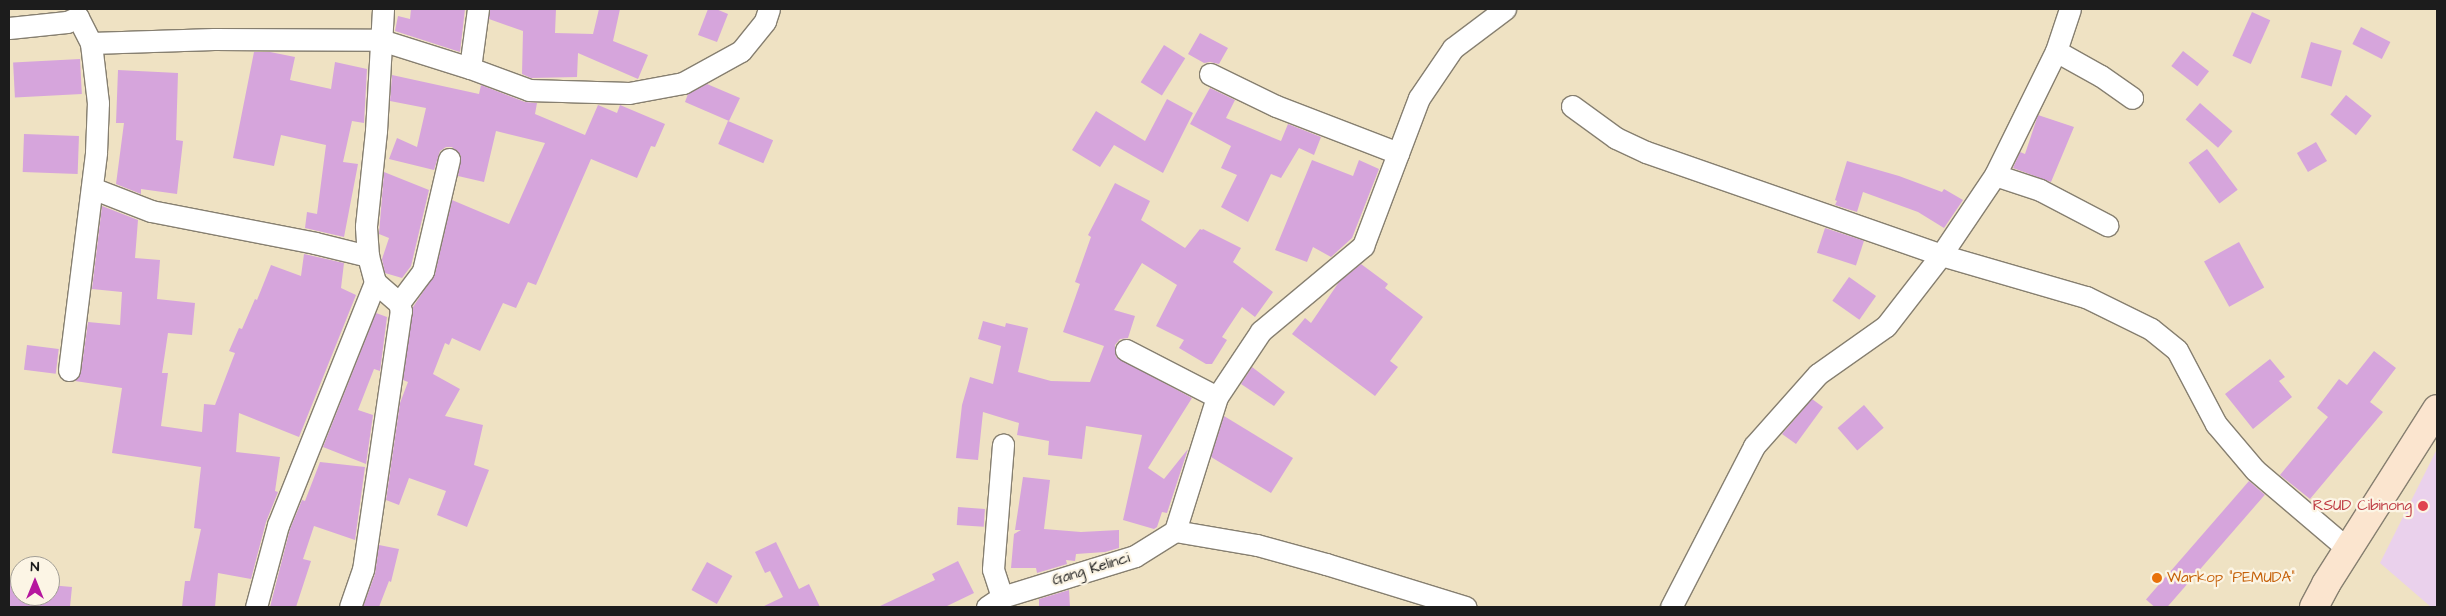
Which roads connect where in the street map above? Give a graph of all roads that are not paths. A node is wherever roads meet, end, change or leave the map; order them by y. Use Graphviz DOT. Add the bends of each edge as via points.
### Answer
graph roads {
  1 [pos="383,9"];
  2 [pos="478,9"];
  3 [pos="769,9"];
  4 [pos="1505,9"];
  5 [pos="2070,9"];
  6 [pos="79,13"];
  7 [pos="9,28"];
  8 [pos="381,40"];
  9 [pos="91,43"];
  10 [pos="2056,51"];
  11 [pos="470,68"];
  12 [pos="1210,74"];
  13 [pos="2132,98"];
  14 [pos="1572,106"];
  15 [pos="1398,153"];
  16 [pos="449,159"];
  17 [pos="1995,175"];
  18 [pos="92,188"];
  19 [pos="2106,225"];
  20 [pos="368,256"];
  21 [pos="1941,256"];
  22 [pos="375,282"];
  23 [pos="399,302"];
  24 [pos="1126,350"];
  25 [pos="69,370"];
  26 [pos="1216,397"];
  27 [pos="2437,409"];
  28 [pos="1003,444"];
  29 [pos="1175,531"];
  30 [pos="2349,550"];
  31 [pos="994,602"];
  32 [pos="256,607"];
  33 [pos="350,607"];
  34 [pos="1466,607"];
  35 [pos="1671,607"];
  36 [pos="2314,607"];
  1 -- 8 [label="street"];
  2 -- 11 [label="street"];
  3 -- 11 [label="street" via="765,21 741,51 683,83 629,93 529,90"];
  4 -- 15 [label="street" via="1453,48 1419,98"];
  5 -- 10 [label="street"];
  6 -- 7 [label="street" via="67,22"];
  6 -- 9 [label="street"];
  8 -- 9 [label="street" via="214,39"];
  8 -- 11 [label="street"];
  8 -- 20 [label="street" via="366,226"];
  9 -- 18 [label="street" via="98,102"];
  10 -- 13 [label="street"];
  10 -- 17 [label="street"];
  12 -- 15 [label="street" via="1276,106"];
  14 -- 21 [label="street" via="1616,138 1646,152"];
  15 -- 26 [label="street" via="1363,246 1261,331"];
  16 -- 23 [label="street" via="423,271"];
  17 -- 19 [label="street" via="2040,190"];
  17 -- 21 [label="street"];
  18 -- 20 [label="street" via="151,211"];
  18 -- 25 [label="street"];
  20 -- 22 [label="street"];
  21 -- 30 [label="street" via="2086,297 2151,329 2177,350 2216,424 2255,470"];
  21 -- 35 [label="street" via="1886,326 1818,374 1754,446"];
  22 -- 23 [label="street"];
  22 -- 32 [label="street" via="278,525"];
  23 -- 33 [label="street" via="401,311 364,570"];
  24 -- 26 [label="street"];
  26 -- 29 [label="street"];
  27 -- 30 [label="main road"];
  28 -- 31 [label="street, Gang Kelinci" via="993,569"];
  29 -- 31 [label="street, Gang Kelinci" via="1135,556"];
  29 -- 34 [label="street" via="1266,548"];
  30 -- 36 [label="main road"];
}
